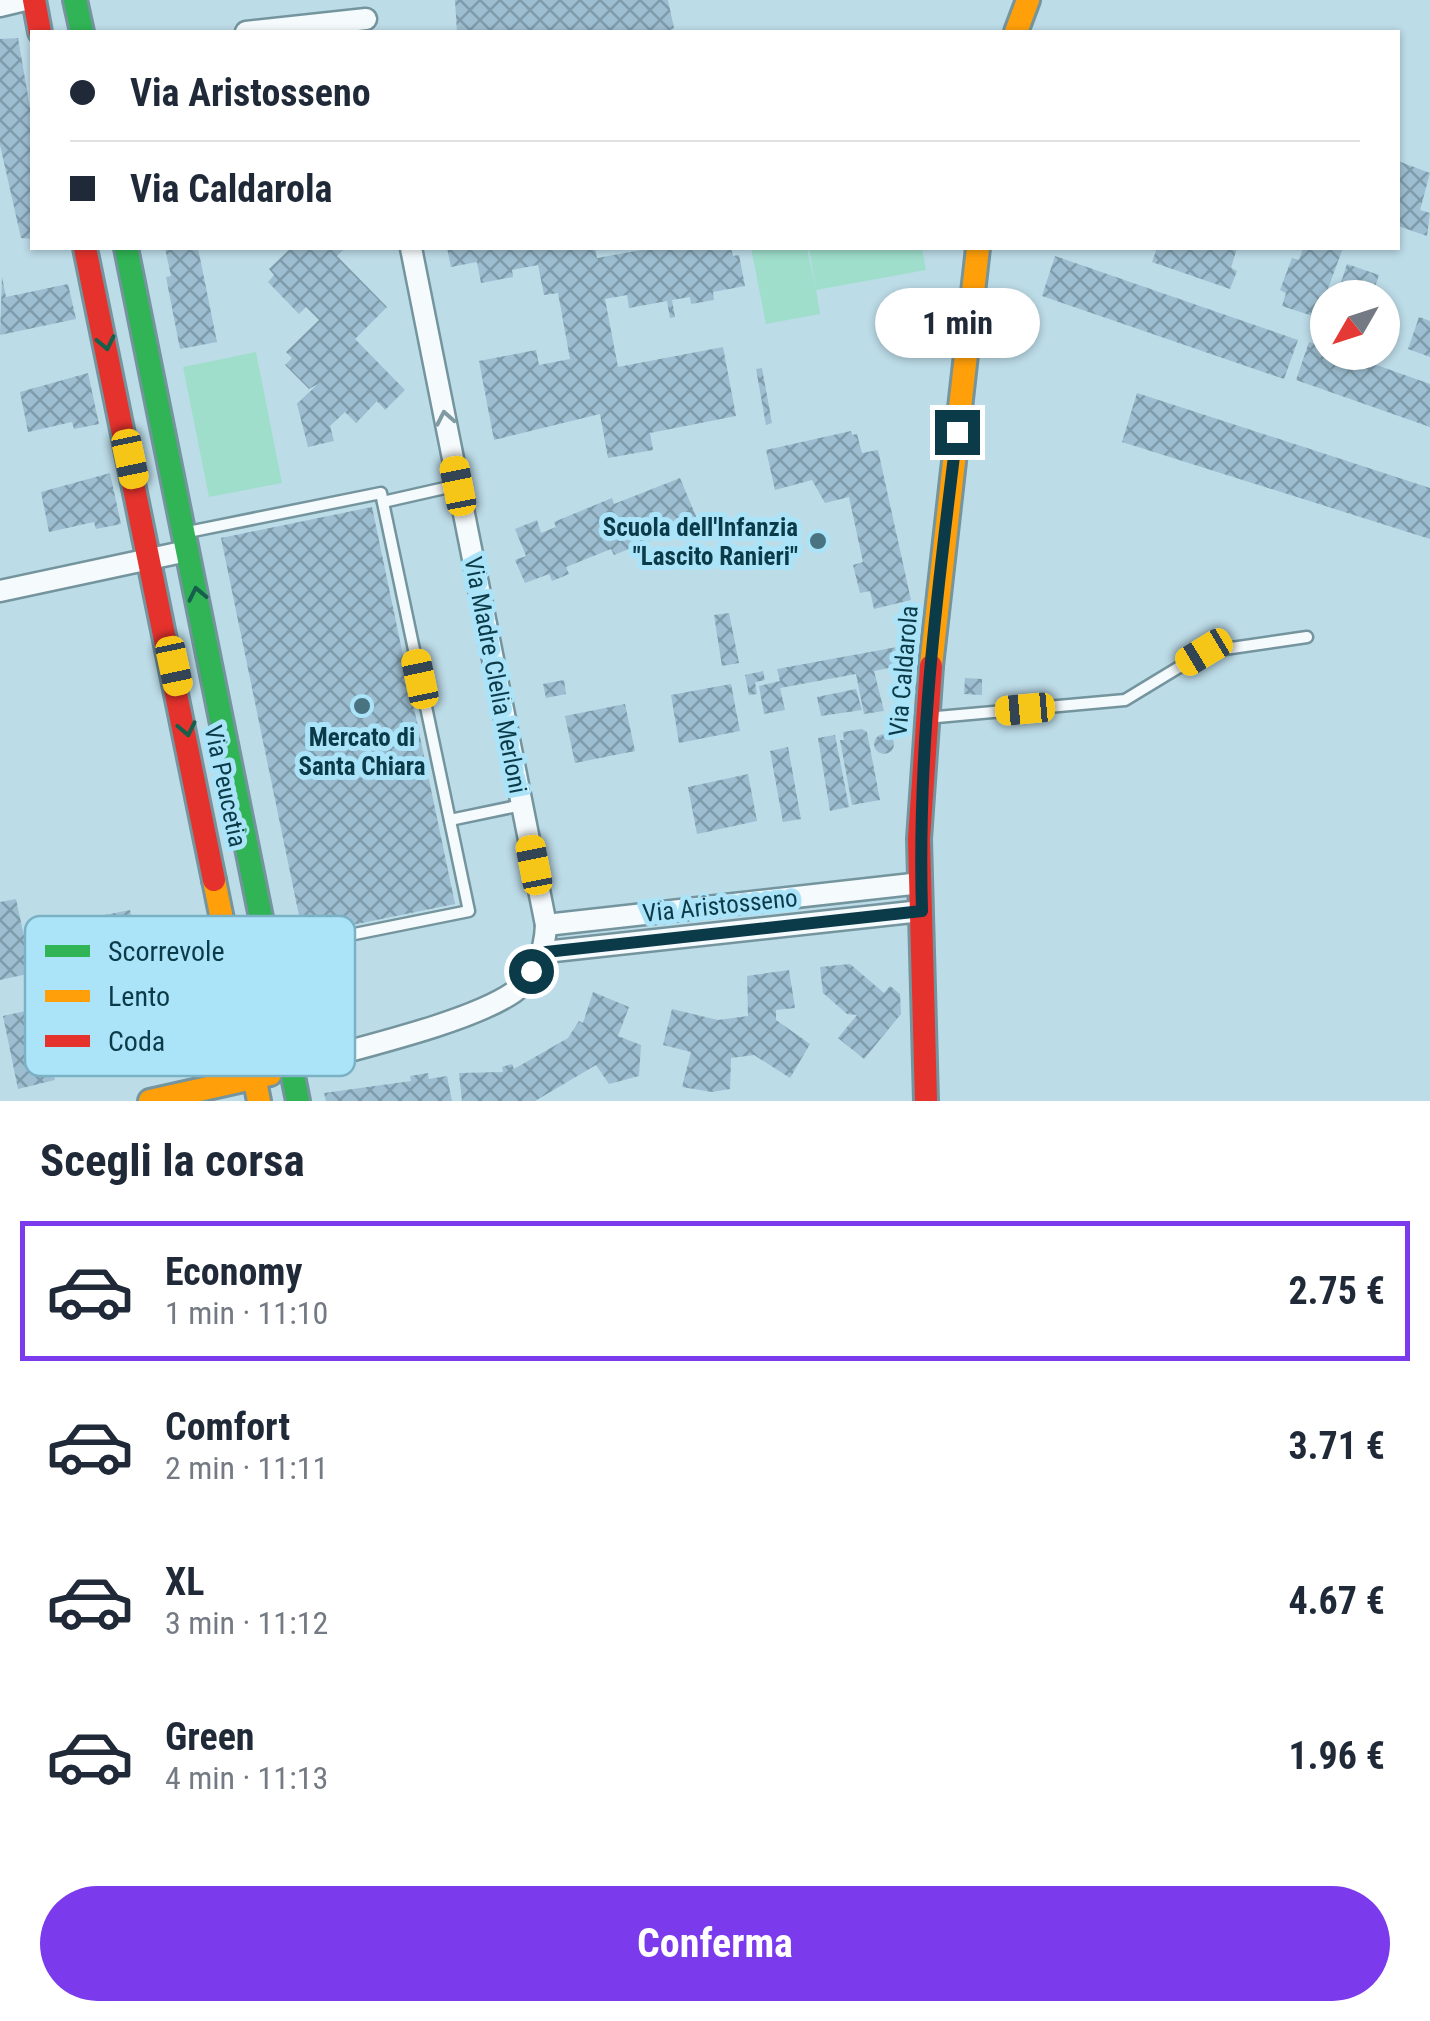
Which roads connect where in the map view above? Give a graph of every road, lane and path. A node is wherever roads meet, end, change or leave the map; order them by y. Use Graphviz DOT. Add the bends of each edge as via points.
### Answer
graph roads {
  1 [pos="25,0"];
  2 [pos="34,0"];
  3 [pos="76,0"];
  4 [pos="1028,0"];
  5 [pos="0,6"];
  6 [pos="366,17"];
  7 [pos="40,30"];
  8 [pos="82,30"];
  9 [pos="262,30"];
  10 [pos="1017,30"];
  11 [pos="86,250"];
  12 [pos="126,250"];
  13 [pos="411,250"];
  14 [pos="978,250"];
  15 [pos="458,486"];
  16 [pos="382,502"];
  17 [pos="185,542"];
  18 [pos="151,558"];
  19 [pos="0,592"];
  20 [pos="1307,636"];
  21 [pos="925,718"];
  22 [pos="522,805"];
  23 [pos="450,820"];
  24 [pos="921,882"];
  25 [pos="922,911"];
  26 [pos="223,916"];
  27 [pos="261,916"];
  28 [pos="546,925"];
  29 [pos="355,935"];
  30 [pos="546,952"];
  31 [pos="355,1047"];
  32 [pos="290,1076"];
  33 [pos="293,1076"];
  34 [pos="258,1090"];
  35 [pos="150,1101"];
  36 [pos="286,1101"];
  37 [pos="298,1101"];
  38 [pos="926,1101"];
  1 -- 5 [label="street"];
  2 -- 7 [label="main road"];
  3 -- 8 [label="main road"];
  4 -- 10 [label="main road"];
  6 -- 9 [label="street"];
  11 -- 18 [label="main road, Via Peucetia, one-way"];
  12 -- 17 [label="main road"];
  15 -- 13 [label="street, Via Madre Clelia Merloni, one-way"];
  14 -- 21 [label="main road, Via Caldarola"];
  15 -- 16 [label="lane"];
  15 -- 22 [label="street, Via Madre Clelia Merloni"];
  16 -- 17 [label="lane" via="381,493"];
  16 -- 23 [label="lane"];
  17 -- 18 [label="street"];
  27 -- 17 [label="main road, one-way"];
  18 -- 19 [label="street"];
  18 -- 26 [label="main road, Via Peucetia, one-way"];
  20 -- 21 [label="lane" via="1204,652 1126,700"];
  21 -- 24 [label="main road, Via Caldarola"];
  22 -- 23 [label="lane"];
  22 -- 28 [label="street, Via Madre Clelia Merloni"];
  23 -- 29 [label="lane" via="469,912"];
  24 -- 25 [label="main road, Via Caldarola"];
  24 -- 28 [label="street, Via Aristosseno"];
  25 -- 30 [label="street, Via Aristosseno"];
  25 -- 38 [label="main road, Via Caldarola"];
  28 -- 30 [label="street"];
  30 -- 31 [label="street" via="516,991"];
  32 -- 36 [label="main road"];
  33 -- 37 [label="main road"];
  34 -- 35 [label="main road"];
}
